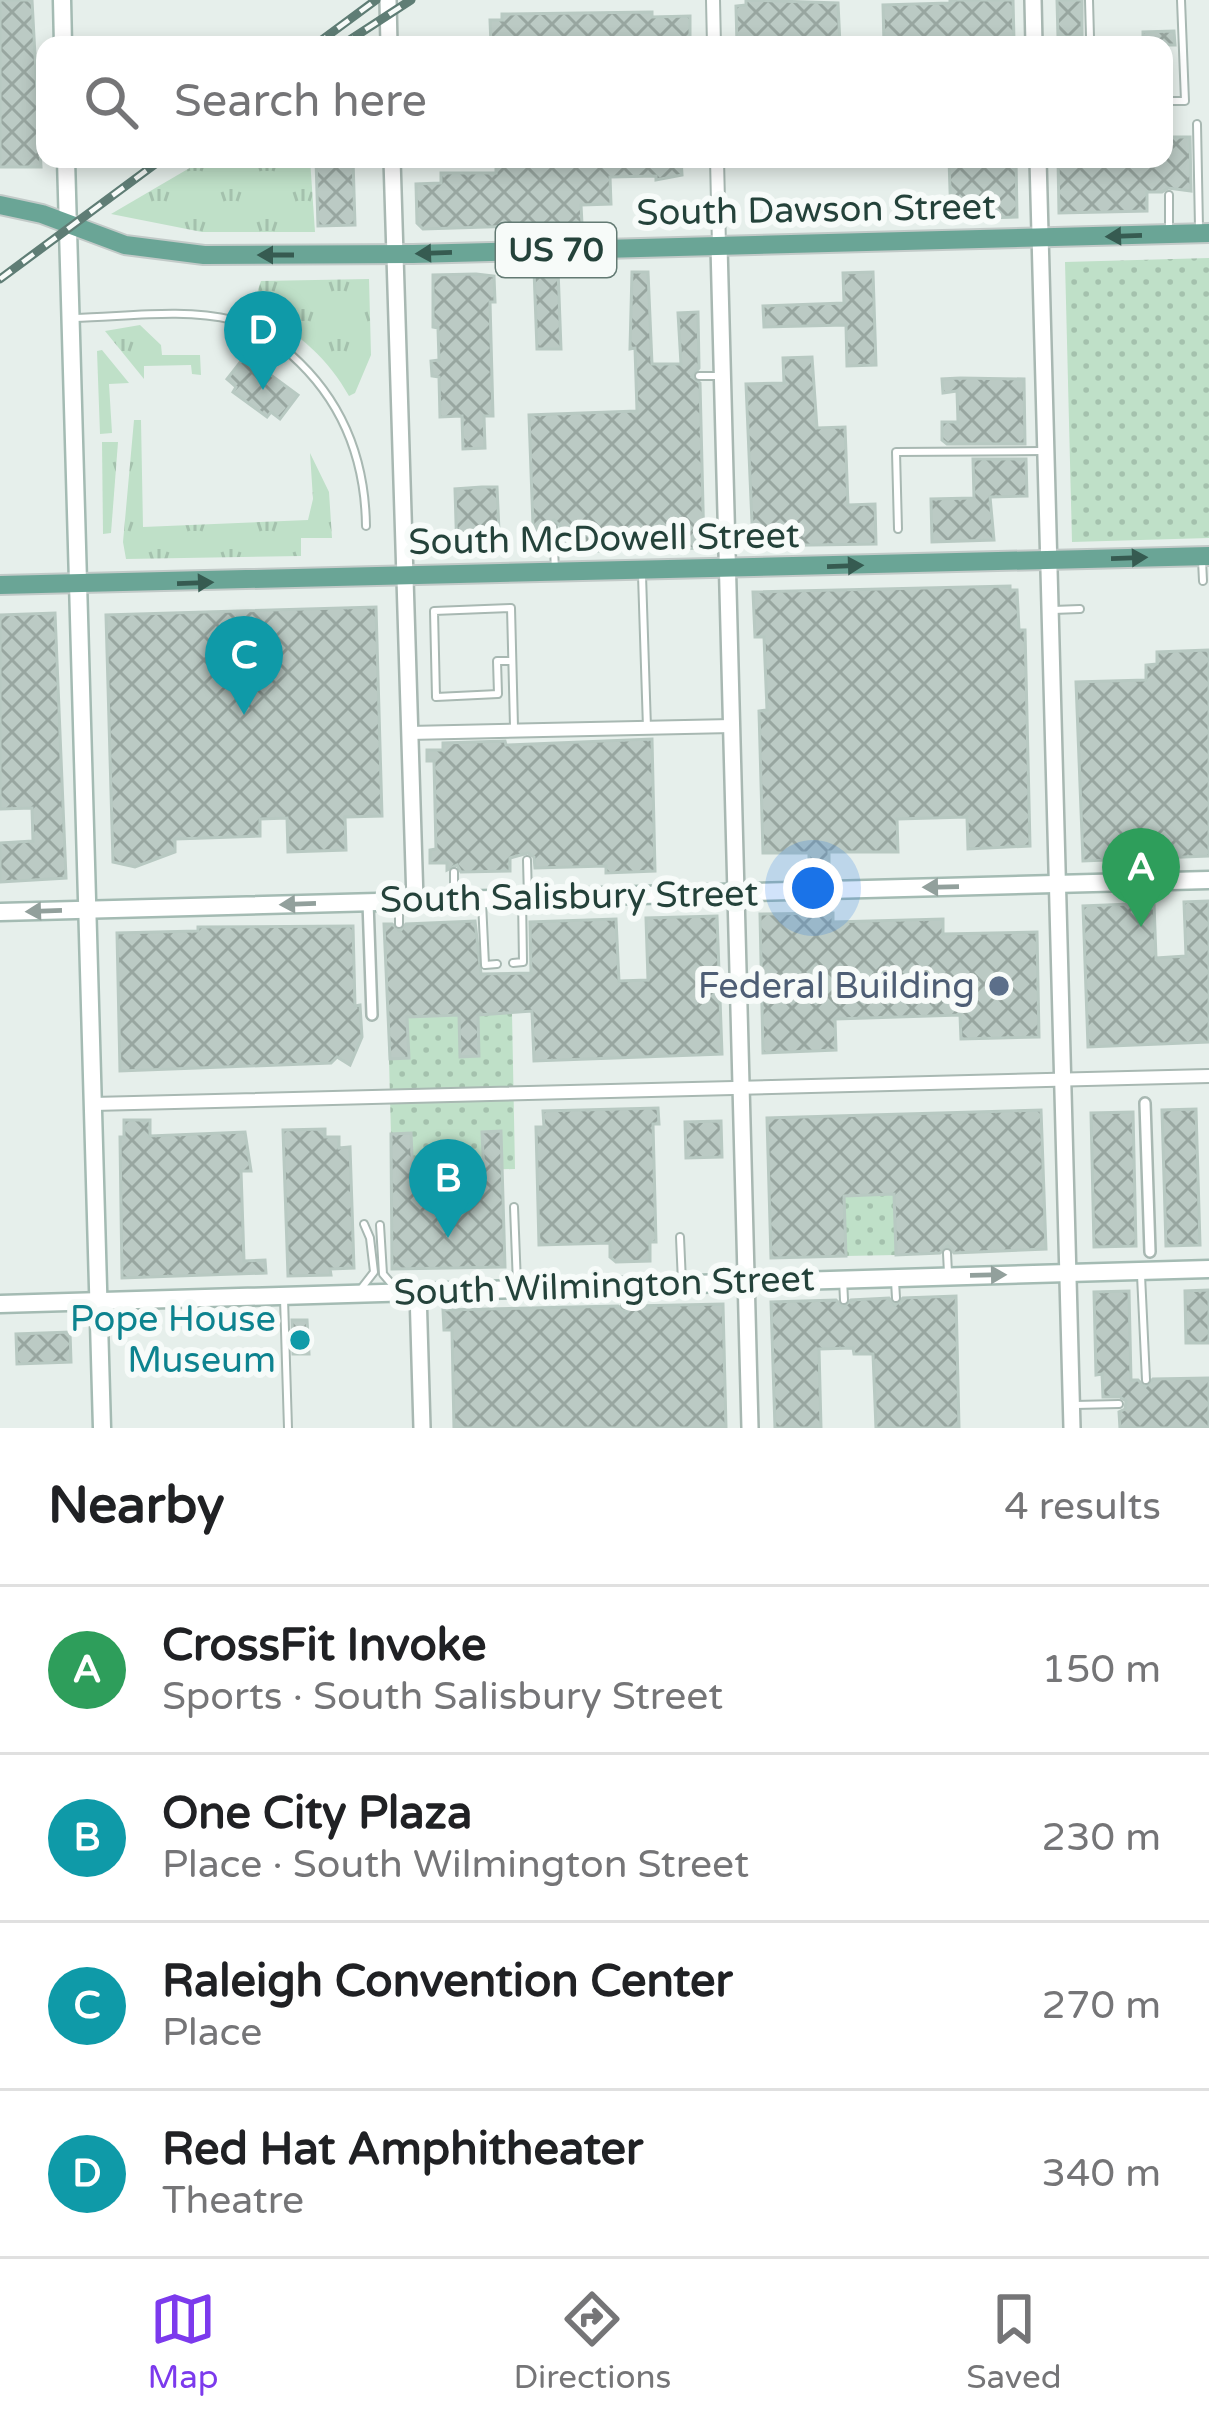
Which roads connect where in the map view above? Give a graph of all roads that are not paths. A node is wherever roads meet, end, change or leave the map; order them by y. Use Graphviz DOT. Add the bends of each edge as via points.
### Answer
graph roads {
  1 [pos="62,0"];
  2 [pos="388,0"];
  3 [pos="713,0"];
  4 [pos="1033,0"];
  5 [pos="1089,0"];
  6 [pos="1181,0"];
  7 [pos="64,36"];
  8 [pos="389,36"];
  9 [pos="714,36"];
  10 [pos="1034,36"];
  11 [pos="1090,36"];
  12 [pos="1173,101"];
  13 [pos="1197,124"];
  14 [pos="66,168"];
  15 [pos="392,168"];
  16 [pos="717,168"];
  17 [pos="1038,168"];
  18 [pos="1169,195"];
  19 [pos="0,206"];
  20 [pos="68,223"];
  21 [pos="1204,233"];
  22 [pos="1169,234"];
  23 [pos="1040,238"];
  24 [pos="719,246"];
  25 [pos="393,254"];
  26 [pos="70,318"];
  27 [pos="699,376"];
  28 [pos="722,376"];
  29 [pos="1045,451"];
  30 [pos="366,526"];
  31 [pos="553,527"];
  32 [pos="898,530"];
  33 [pos="1205,556"];
  34 [pos="1048,560"];
  35 [pos="728,568"];
  36 [pos="642,571"];
  37 [pos="555,573"];
  38 [pos="404,577"];
  39 [pos="1203,581"];
  40 [pos="0,585"];
  41 [pos="78,585"];
  42 [pos="1080,608"];
  43 [pos="1050,610"];
  44 [pos="512,661"];
  45 [pos="731,725"];
  46 [pos="647,728"];
  47 [pos="514,731"];
  48 [pos="410,734"];
  49 [pos="527,860"];
  50 [pos="454,872"];
  51 [pos="1209,880"];
  52 [pos="1058,885"];
  53 [pos="736,892"];
  54 [pos="525,898"];
  55 [pos="454,899"];
  56 [pos="482,899"];
  57 [pos="407,901"];
  58 [pos="368,902"];
  59 [pos="88,910"];
  60 [pos="0,912"];
  61 [pos="399,924"];
  62 [pos="513,963"];
  63 [pos="497,964"];
  64 [pos="372,1015"];
  65 [pos="1209,1076"];
  66 [pos="1064,1079"];
  67 [pos="741,1088"];
  68 [pos="1145,1103"];
  69 [pos="93,1104"];
  70 [pos="514,1207"];
  71 [pos="364,1224"];
  72 [pos="380,1225"];
  73 [pos="680,1238"];
  74 [pos="1150,1252"];
  75 [pos="947,1253"];
  76 [pos="1209,1269"];
  77 [pos="1141,1271"];
  78 [pos="1069,1273"];
  79 [pos="948,1276"];
  80 [pos="843,1279"];
  81 [pos="746,1282"];
  82 [pos="886,1282"];
  83 [pos="682,1284"];
  84 [pos="517,1288"];
  85 [pos="418,1291"];
  86 [pos="358,1292"];
  87 [pos="399,1292"];
  88 [pos="284,1294"];
  89 [pos="896,1298"];
  90 [pos="98,1300"];
  91 [pos="844,1300"];
  92 [pos="0,1304"];
  93 [pos="1146,1379"];
  94 [pos="1119,1404"];
  95 [pos="1068,1418"];
  96 [pos="102,1428"];
  97 [pos="288,1428"];
  98 [pos="422,1428"];
  99 [pos="750,1428"];
  1 -- 7 [label="main road"];
  2 -- 8 [label="street"];
  3 -- 9 [label="street"];
  4 -- 10 [label="street"];
  5 -- 11 [label="lane"];
  6 -- 12 [label="lane" via="1185,101"];
  13 -- 21 [label="lane"];
  14 -- 20 [label="main road"];
  15 -- 25 [label="street"];
  16 -- 24 [label="street"];
  17 -- 23 [label="street"];
  18 -- 22 [label="lane"];
  19 -- 20 [label="main road, South Dawson Street / US 70"];
  25 -- 20 [label="main road, South Dawson Street / US 70, one-way" via="165,253"];
  20 -- 26 [label="main road"];
  21 -- 22 [label="main road, South Dawson Street / US 70"];
  22 -- 23 [label="main road, South Dawson Street / US 70, one-way"];
  23 -- 24 [label="main road, South Dawson Street / US 70"];
  23 -- 29 [label="street"];
  24 -- 25 [label="main road, South Dawson Street / US 70, one-way" via="516,258"];
  24 -- 28 [label="street"];
  25 -- 38 [label="street"];
  26 -- 30 [label="lane" via="207,316 266,334 336,405 361,470"];
  26 -- 41 [label="main road"];
  27 -- 28 [label="lane"];
  28 -- 35 [label="street"];
  29 -- 32 [label="lane" via="896,452"];
  29 -- 34 [label="street"];
  31 -- 37 [label="lane"];
  34 -- 33 [label="main road, South McDowell Street, one-way"];
  33 -- 39 [label="lane"];
  35 -- 34 [label="main road, South McDowell Street, one-way"];
  34 -- 43 [label="street"];
  35 -- 36 [label="main road, South McDowell Street"];
  35 -- 45 [label="street"];
  36 -- 37 [label="main road, South McDowell Street"];
  36 -- 46 [label="lane"];
  37 -- 38 [label="main road, South McDowell Street"];
  41 -- 38 [label="main road, South McDowell Street, one-way"];
  38 -- 48 [label="street"];
  40 -- 41 [label="main road, South McDowell Street"];
  41 -- 59 [label="main road"];
  42 -- 43 [label="lane"];
  43 -- 52 [label="street"];
  44 -- 44 [label="lane" via="511,608 434,610 436,697 498,694 497,662"];
  44 -- 47 [label="lane"];
  45 -- 46 [label="street"];
  45 -- 53 [label="street"];
  46 -- 47 [label="street"];
  47 -- 48 [label="street"];
  48 -- 57 [label="street"];
  49 -- 54 [label="lane"];
  50 -- 55 [label="lane"];
  51 -- 52 [label="main road, South Salisbury Street"];
  52 -- 53 [label="main road, South Salisbury Street, one-way"];
  52 -- 66 [label="street"];
  53 -- 54 [label="main road, South Salisbury Street"];
  53 -- 67 [label="street"];
  54 -- 56 [label="main road, South Salisbury Street"];
  54 -- 62 [label="lane" via="524,962"];
  55 -- 56 [label="main road, South Salisbury Street"];
  55 -- 57 [label="main road, South Salisbury Street"];
  56 -- 63 [label="lane" via="485,965"];
  57 -- 58 [label="main road, South Salisbury Street"];
  57 -- 61 [label="lane"];
  58 -- 59 [label="main road, South Salisbury Street, one-way"];
  58 -- 64 [label="street"];
  59 -- 60 [label="main road, South Salisbury Street, one-way"];
  59 -- 69 [label="main road"];
  65 -- 66 [label="street"];
  66 -- 67 [label="street"];
  66 -- 78 [label="street"];
  67 -- 69 [label="street"];
  67 -- 81 [label="street"];
  68 -- 74 [label="street"];
  69 -- 90 [label="main road"];
  70 -- 84 [label="lane"];
  71 -- 86 [label="lane" via="374,1272"];
  72 -- 87 [label="lane" via="383,1274"];
  73 -- 83 [label="lane"];
  75 -- 79 [label="lane"];
  76 -- 77 [label="main road, South Wilmington Street"];
  77 -- 78 [label="main road, South Wilmington Street"];
  77 -- 93 [label="lane"];
  79 -- 78 [label="main road, South Wilmington Street, one-way"];
  78 -- 95 [label="street"];
  79 -- 82 [label="main road, South Wilmington Street"];
  80 -- 81 [label="main road, South Wilmington Street"];
  80 -- 82 [label="main road, South Wilmington Street"];
  80 -- 91 [label="lane"];
  81 -- 83 [label="main road, South Wilmington Street"];
  81 -- 99 [label="street"];
  82 -- 89 [label="lane"];
  83 -- 84 [label="main road, South Wilmington Street" via="623,1295"];
  84 -- 85 [label="main road, South Wilmington Street"];
  85 -- 87 [label="main road, South Wilmington Street"];
  85 -- 98 [label="street"];
  86 -- 87 [label="main road, South Wilmington Street"];
  86 -- 88 [label="main road, South Wilmington Street" via="336,1299"];
  88 -- 90 [label="main road, South Wilmington Street"];
  88 -- 97 [label="lane"];
  90 -- 92 [label="main road, South Wilmington Street"];
  90 -- 96 [label="main road"];
  94 -- 95 [label="lane"];
}
